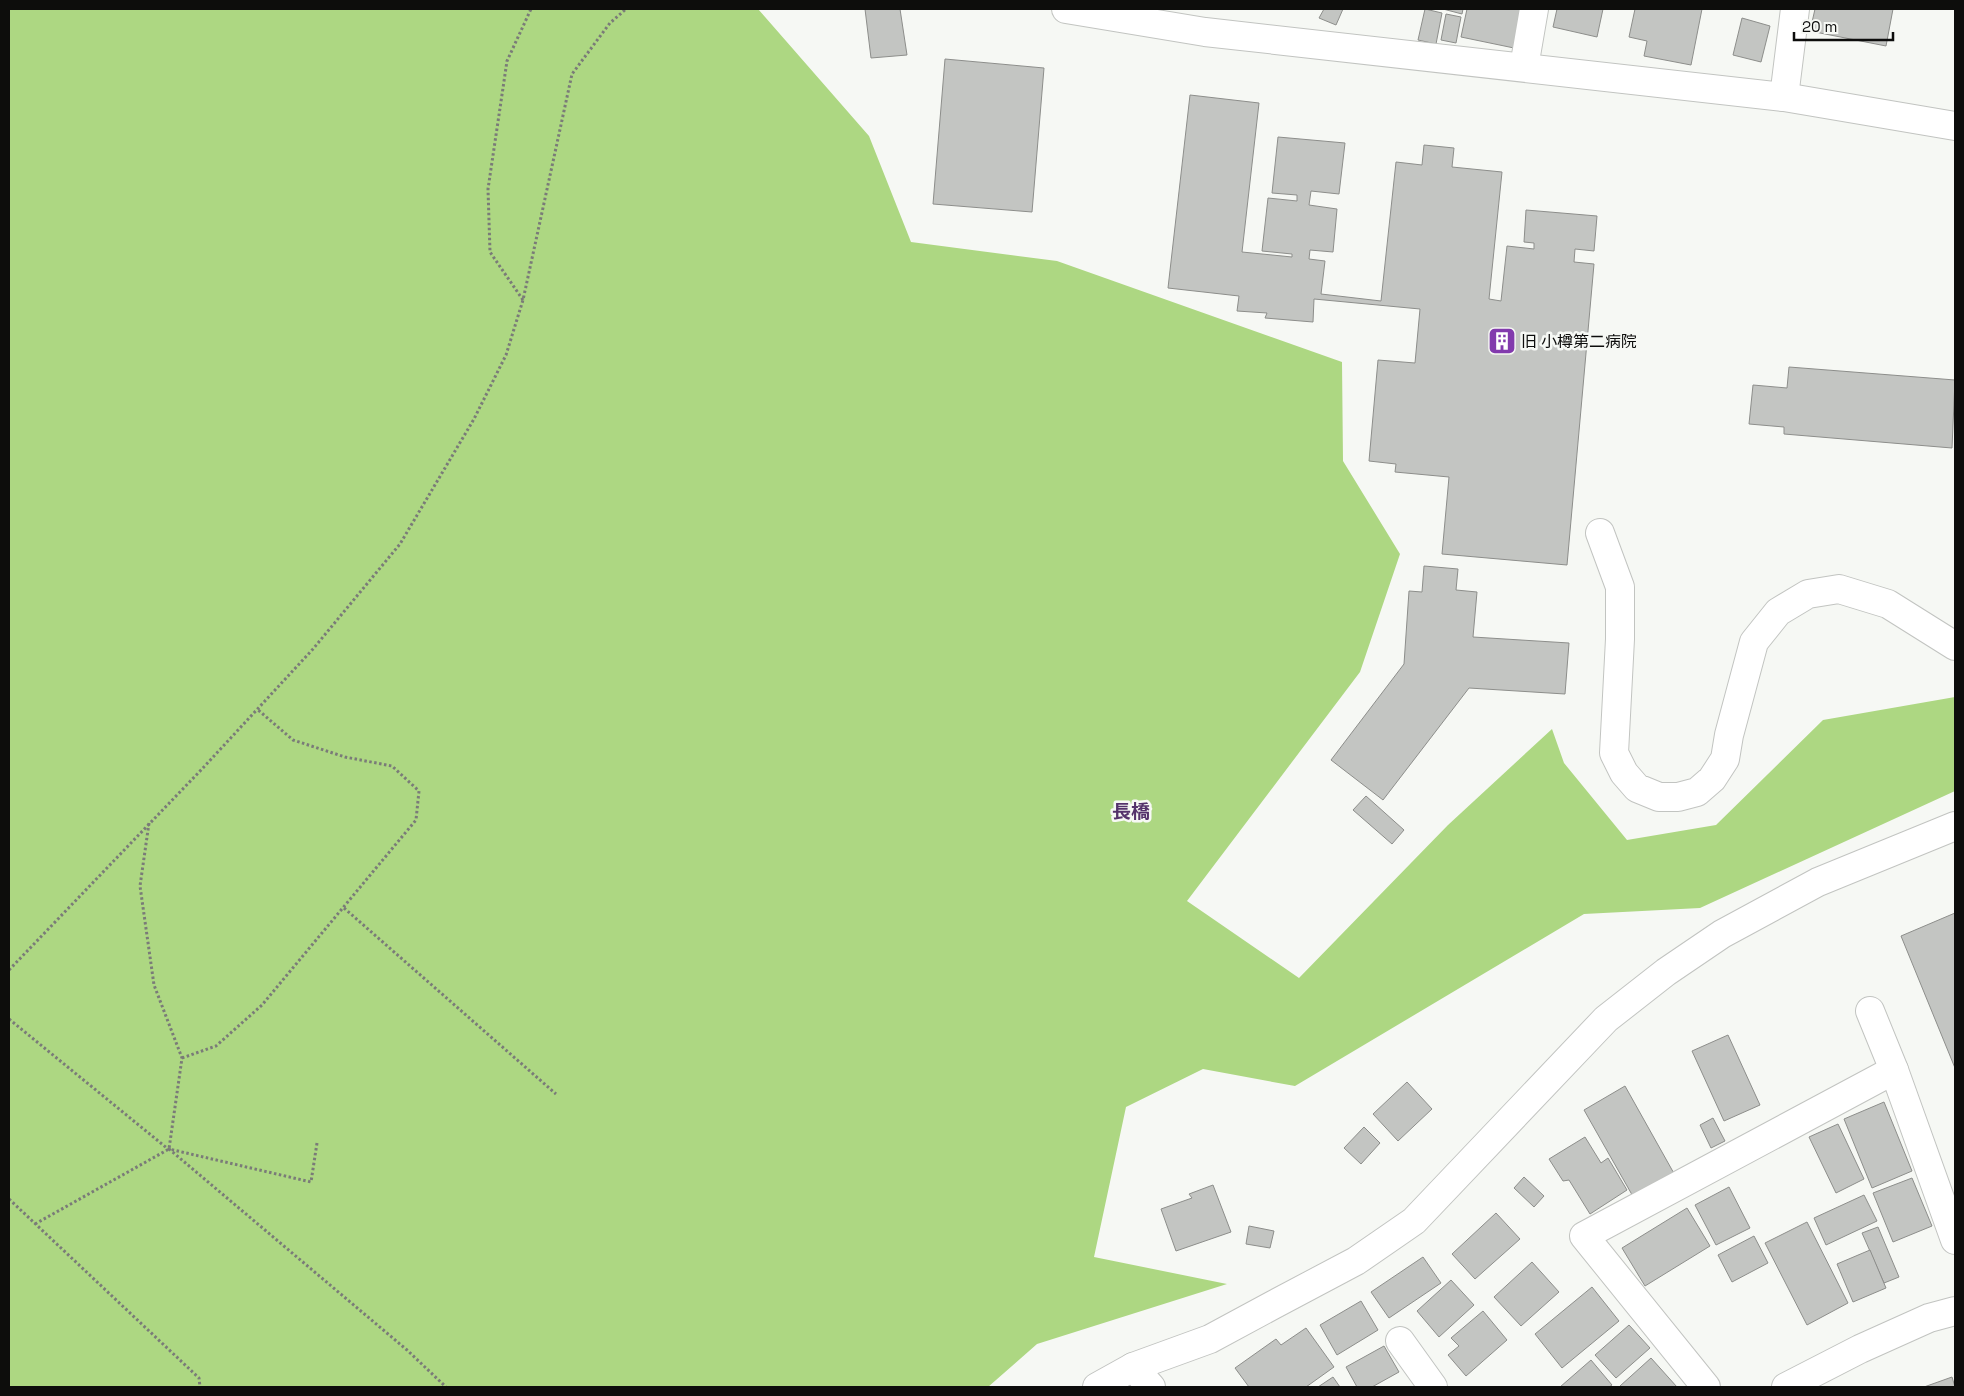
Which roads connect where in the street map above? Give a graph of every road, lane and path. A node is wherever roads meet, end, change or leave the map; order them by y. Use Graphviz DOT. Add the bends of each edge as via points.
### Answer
graph roads {
  1 [pos="531,9"];
  2 [pos="626,9"];
  3 [pos="1066,9"];
  4 [pos="1191,9"];
  5 [pos="1534,9"];
  6 [pos="1795,9"];
  7 [pos="1205,32"];
  8 [pos="1524,67"];
  9 [pos="1784,97"];
  10 [pos="1955,126"];
  11 [pos="523,300"];
  12 [pos="1600,533"];
  13 [pos="1955,646"];
  14 [pos="257,709"];
  15 [pos="149,823"];
  16 [pos="1955,826"];
  17 [pos="344,908"];
  18 [pos="9,970"];
  19 [pos="1870,1011"];
  20 [pos="9,1019"];
  21 [pos="182,1058"];
  22 [pos="1894,1070"];
  23 [pos="556,1094"];
  24 [pos="317,1143"];
  25 [pos="168,1149"];
  26 [pos="9,1199"];
  27 [pos="35,1224"];
  28 [pos="1955,1240"];
  29 [pos="1955,1311"];
  30 [pos="1400,1341"];
  31 [pos="1134,1366"];
  32 [pos="200,1387"];
  33 [pos="446,1387"];
  34 [pos="1096,1387"];
  35 [pos="1151,1387"];
  36 [pos="1433,1387"];
  37 [pos="1706,1387"];
  38 [pos="1786,1387"];
  1 -- 11 [label="path" via="507,62 488,189 490,252"];
  2 -- 11 [label="path" via="610,23 572,74"];
  3 -- 7 [label="street"];
  4 -- 7 [label="street"];
  5 -- 8 [label="street"];
  6 -- 9 [label="street"];
  7 -- 8 [label="street"];
  8 -- 9 [label="street"];
  9 -- 10 [label="street"];
  11 -- 14 [label="path" via="506,355 486,395 400,544 313,649"];
  12 -- 13 [label="street" via="1620,587 1614,753 1624,773 1637,788 1659,797 1697,792 1712,779 1725,759 1754,642 1778,612 1808,594 1839,589 1888,604"];
  14 -- 15 [label="path"];
  14 -- 17 [label="path" via="293,740 345,757 392,766 419,791 416,820"];
  15 -- 18 [label="path"];
  15 -- 21 [label="path" via="140,886 152,975"];
  16 -- 31 [label="street" via="1818,882 1722,934 1606,1019 1414,1221 1356,1261 1218,1334"];
  17 -- 21 [label="path" via="262,1005 216,1046"];
  17 -- 23 [label="path"];
  19 -- 22 [label="street"];
  20 -- 25 [label="path"];
  21 -- 25 [label="path"];
  22 -- 28 [label="street"];
  22 -- 37 [label="street" via="1584,1236"];
  24 -- 25 [label="path" via="311,1182"];
  25 -- 27 [label="path"];
  25 -- 33 [label="path"];
  26 -- 27 [label="path"];
  27 -- 32 [label="path" via="198,1378"];
  29 -- 38 [label="street" via="1929,1318 1860,1349"];
  30 -- 36 [label="street"];
  31 -- 34 [label="street"];
  31 -- 35 [label="street"];
}
